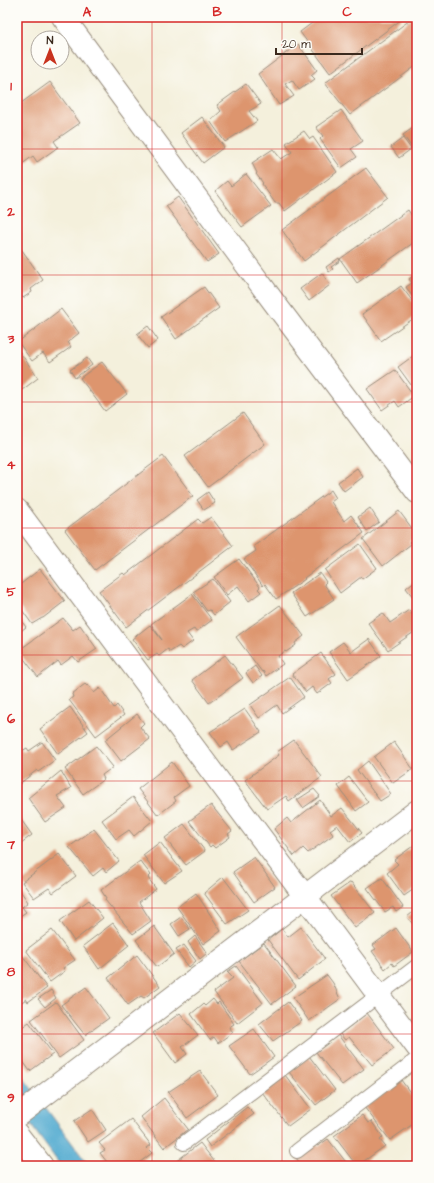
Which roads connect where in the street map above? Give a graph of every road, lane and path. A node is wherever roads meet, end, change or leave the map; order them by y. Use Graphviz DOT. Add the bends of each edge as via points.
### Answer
graph roads {
  1 [pos="63,17"];
  2 [pos="417,492"];
  3 [pos="17,510"];
  4 [pos="417,811"];
  5 [pos="304,896"];
  6 [pos="417,966"];
  7 [pos="379,995"];
  8 [pos="417,1047"];
  9 [pos="417,1059"];
  10 [pos="17,1122"];
  11 [pos="184,1143"];
  12 [pos="297,1151"];
  13 [pos="42,1166"];
  1 -- 2 [label="street"];
  3 -- 5 [label="street"];
  4 -- 5 [label="street"];
  5 -- 7 [label="street"];
  5 -- 10 [label="street" via="43,1096"];
  6 -- 7 [label="lane"];
  7 -- 8 [label="street"];
  7 -- 11 [label="lane"];
  9 -- 12 [label="lane"];
  10 -- 13 [label="street"];
}
